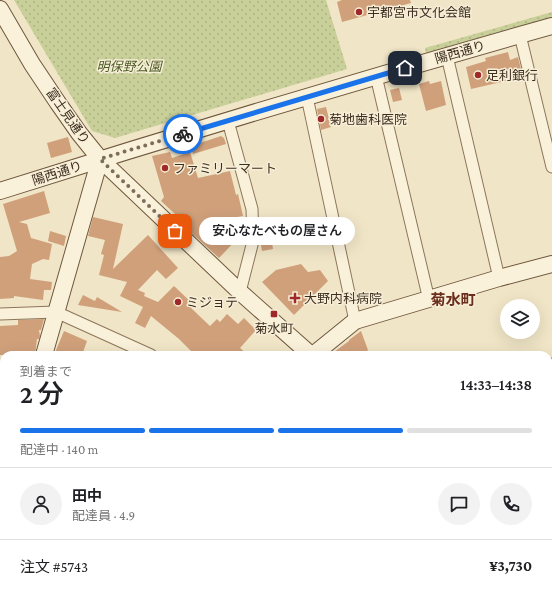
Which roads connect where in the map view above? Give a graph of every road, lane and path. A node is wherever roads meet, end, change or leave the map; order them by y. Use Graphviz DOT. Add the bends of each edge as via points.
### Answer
graph roads {
  1 [pos="0,9"];
  2 [pos="4,25"];
  3 [pos="552,26"];
  4 [pos="520,35"];
  5 [pos="447,56"];
  6 [pos="376,76"];
  7 [pos="307,97"];
  8 [pos="228,121"];
  9 [pos="100,159"];
  10 [pos="552,167"];
  11 [pos="0,191"];
  12 [pos="552,264"];
  13 [pos="499,278"];
  14 [pos="240,292"];
  15 [pos="429,300"];
  16 [pos="56,312"];
  17 [pos="0,314"];
  18 [pos="355,321"];
  19 [pos="45,351"];
  20 [pos="142,351"];
  21 [pos="307,351"];
  22 [pos="317,351"];
  1 -- 2 [label="street, 富士見通り"];
  2 -- 9 [label="street, 富士見通り"];
  3 -- 4 [label="street, 陽西通り"];
  4 -- 5 [label="street, 陽西通り"];
  4 -- 10 [label="street"];
  5 -- 6 [label="street, 陽西通り"];
  5 -- 13 [label="street"];
  6 -- 7 [label="street, 陽西通り"];
  6 -- 15 [label="street"];
  7 -- 8 [label="street, 陽西通り"];
  7 -- 18 [label="street"];
  8 -- 9 [label="street, 陽西通り"];
  8 -- 14 [label="street" via="252,209 253,241"];
  9 -- 11 [label="street, 陽西通り"];
  9 -- 14 [label="street, 富士見通り"];
  9 -- 16 [label="street"];
  12 -- 13 [label="street"];
  13 -- 15 [label="street"];
  14 -- 21 [label="street, 富士見通り"];
  15 -- 18 [label="street"];
  16 -- 17 [label="street"];
  16 -- 19 [label="street"];
  16 -- 20 [label="street"];
  18 -- 22 [label="street"];
}
